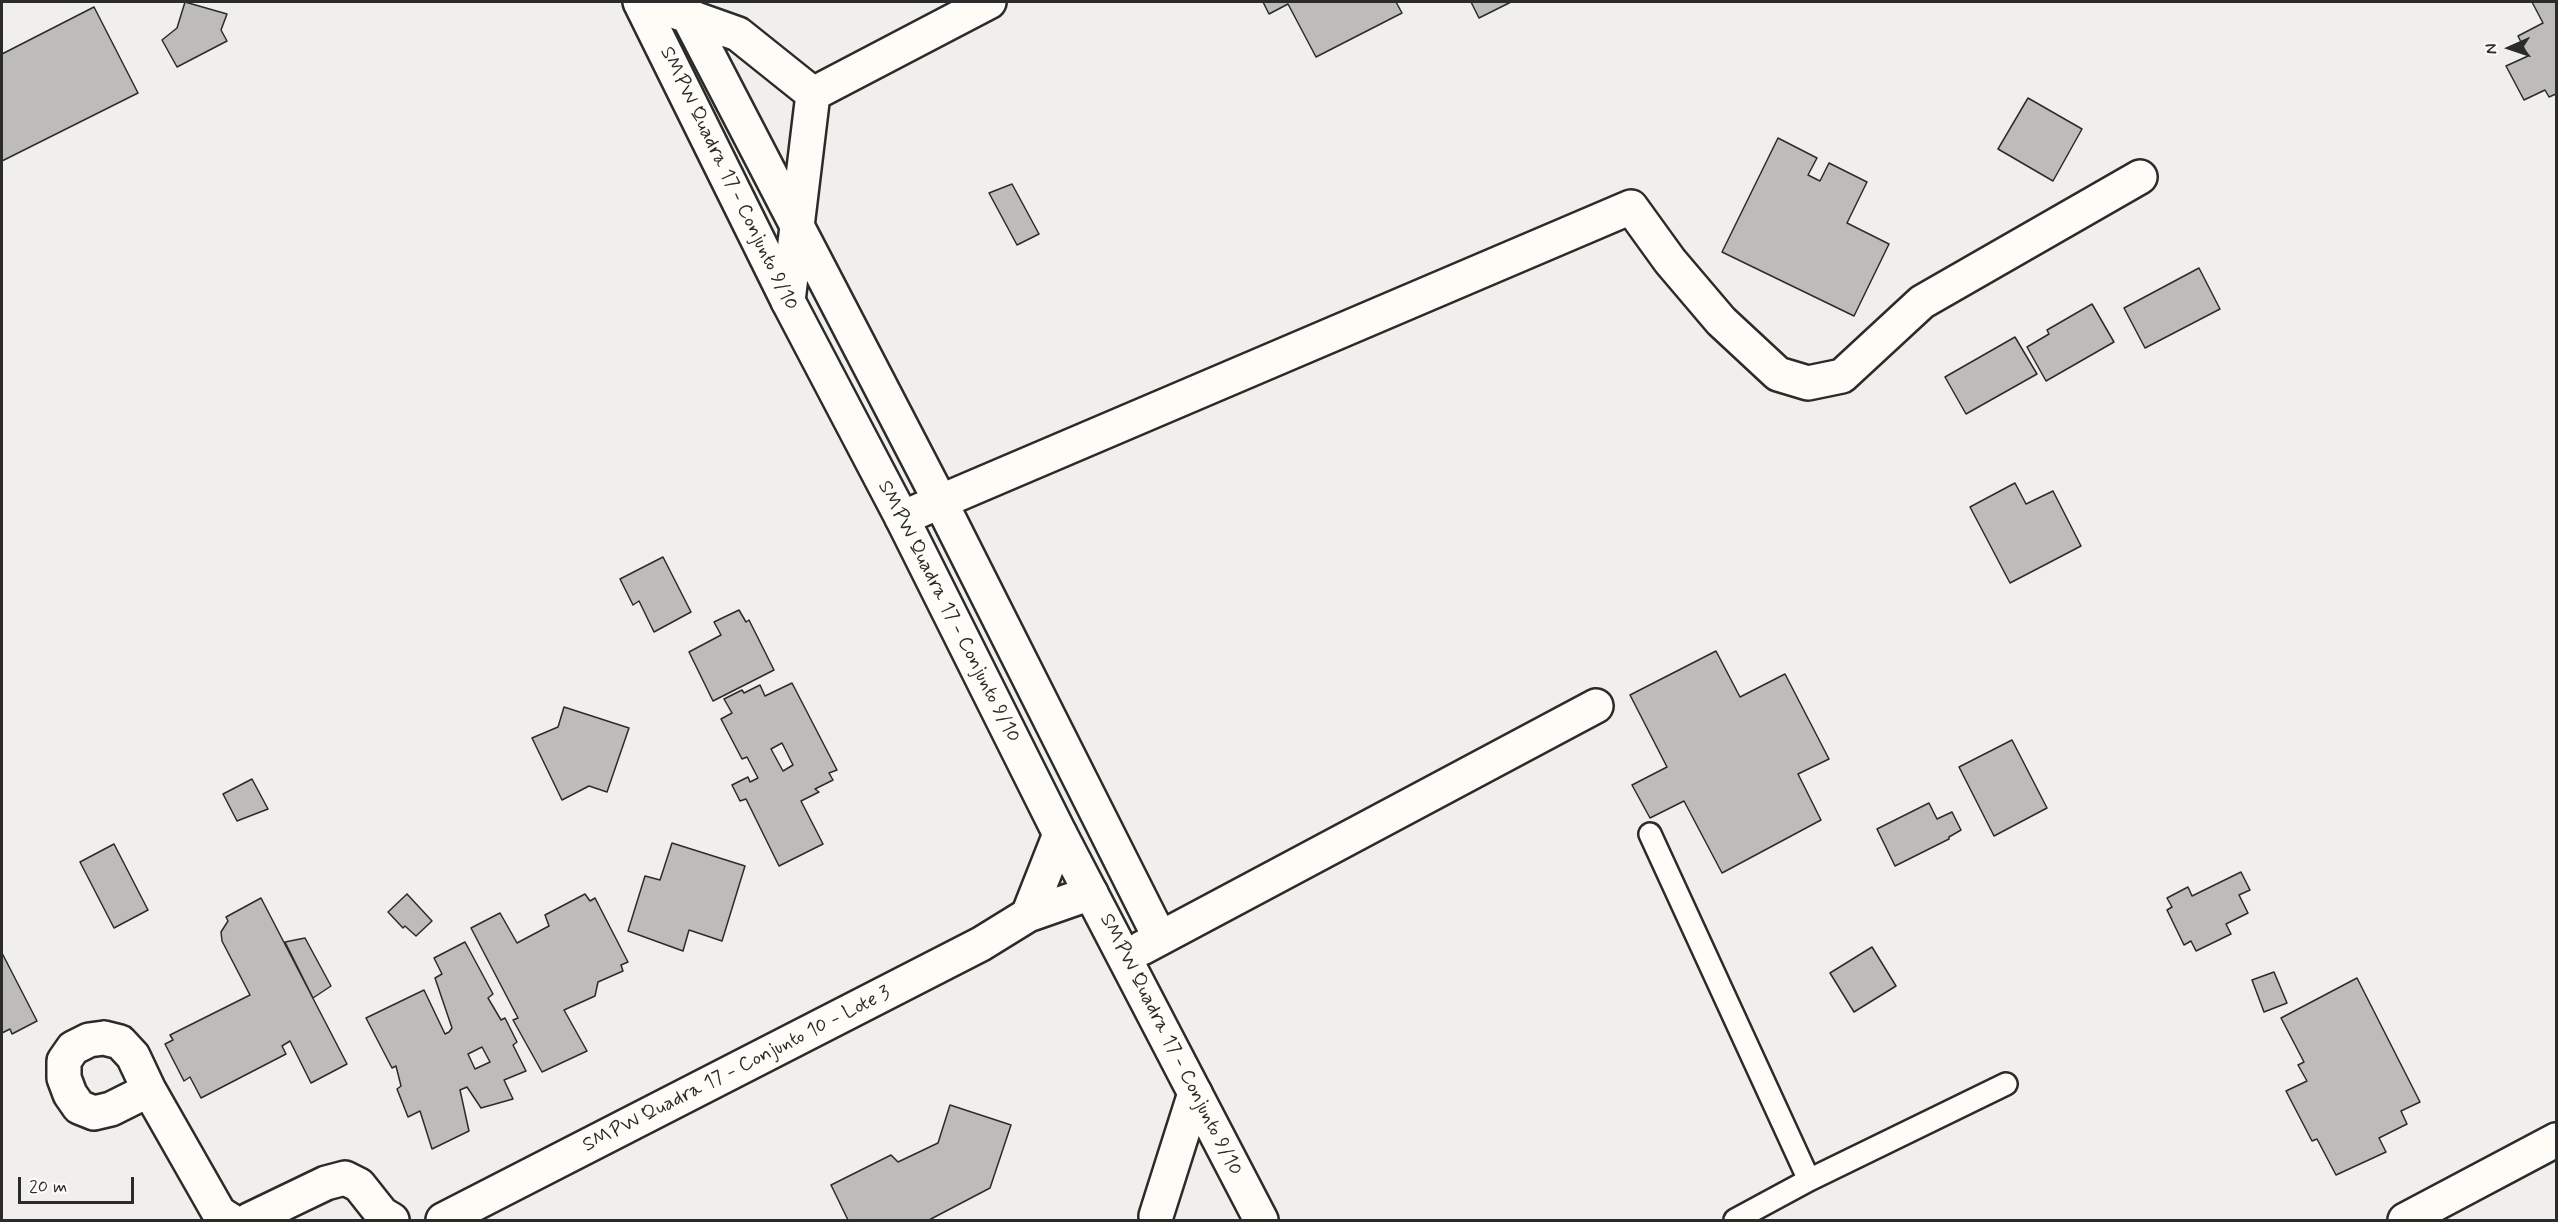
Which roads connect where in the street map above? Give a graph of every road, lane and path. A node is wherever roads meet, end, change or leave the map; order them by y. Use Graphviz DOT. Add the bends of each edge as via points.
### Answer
graph roads {
  1 [pos="640,2"];
  2 [pos="648,2"];
  3 [pos="989,2"];
  4 [pos="686,9"];
  5 [pos="813,94"];
  6 [pos="2140,177"];
  7 [pos="797,225"];
  8 [pos="788,301"];
  9 [pos="940,501"];
  10 [pos="902,518"];
  11 [pos="1596,706"];
  12 [pos="1060,834"];
  13 [pos="1650,834"];
  14 [pos="1090,893"];
  15 [pos="1028,915"];
  16 [pos="1160,938"];
  17 [pos="1125,957"];
  18 [pos="2006,1084"];
  19 [pos="149,1090"];
  20 [pos="1195,1093"];
  21 [pos="2556,1140"];
  22 [pos="1809,1180"];
  23 [pos="1158,1219"];
  24 [pos="230,1221"];
  25 [pos="249,1221"];
  26 [pos="392,1221"];
  27 [pos="443,1221"];
  28 [pos="1261,1221"];
  29 [pos="1735,1221"];
  30 [pos="2405,1221"];
  1 -- 8 [label="street, SMPW Quadra 17 - Conjunto 9/10"];
  2 -- 4 [label="street"];
  3 -- 5 [label="street"];
  4 -- 5 [label="street" via="738,34"];
  4 -- 7 [label="street"];
  5 -- 7 [label="street"];
  6 -- 9 [label="street" via="1922,302 1842,376 1808,383 1778,374 1721,321 1631,207"];
  7 -- 8 [label="street"];
  7 -- 9 [label="street"];
  8 -- 10 [label="street, SMPW Quadra 17 - Conjunto 9/10"];
  9 -- 10 [label="street"];
  9 -- 16 [label="street"];
  10 -- 12 [label="street, SMPW Quadra 17 - Conjunto 9/10"];
  11 -- 16 [label="street"];
  12 -- 14 [label="street, SMPW Quadra 17 - Conjunto 9/10"];
  12 -- 15 [label="street"];
  13 -- 22 [label="lane"];
  14 -- 15 [label="street, SMPW Quadra 17 - Conjunto 10 - Lote 3"];
  14 -- 17 [label="street, SMPW Quadra 17 - Conjunto 9/10"];
  15 -- 27 [label="street, SMPW Quadra 17 - Conjunto 10 - Lote 3" via="981,944"];
  16 -- 17 [label="street"];
  17 -- 20 [label="street, SMPW Quadra 17 - Conjunto 9/10"];
  18 -- 22 [label="lane"];
  19 -- 24 [label="street" via="219,1213"];
  20 -- 23 [label="street"];
  20 -- 28 [label="street, SMPW Quadra 17 - Conjunto 9/10"];
  21 -- 30 [label="street"];
  22 -- 29 [label="lane"];
  25 -- 26 [label="street" via="345,1178 359,1185"];
}
